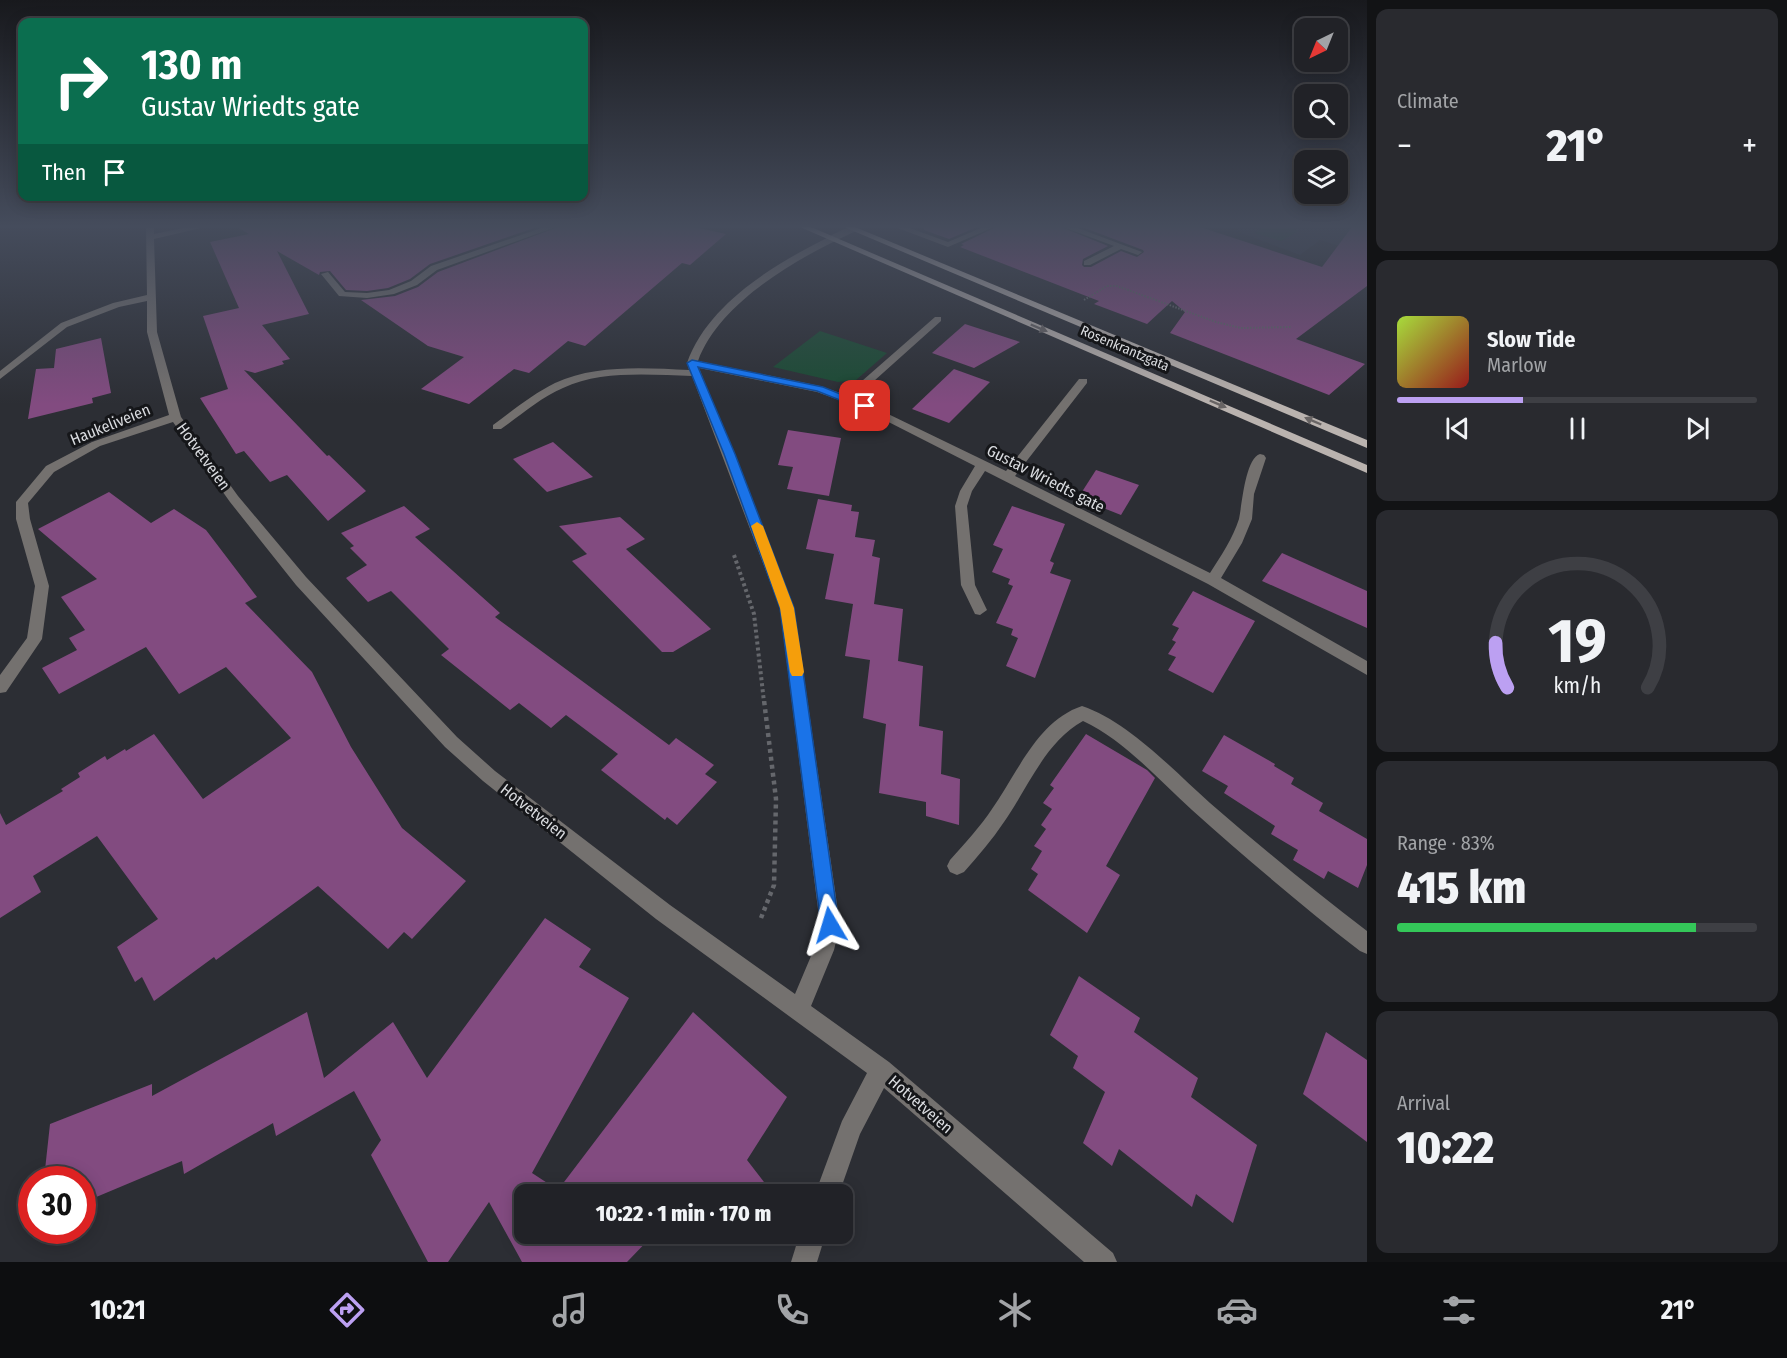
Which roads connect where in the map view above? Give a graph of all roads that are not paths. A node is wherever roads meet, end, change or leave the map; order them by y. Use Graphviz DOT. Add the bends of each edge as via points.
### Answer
graph roads {
  1 [pos="152,286"];
  2 [pos="335,286"];
  3 [pos="408,286"];
  4 [pos="756,286"];
  5 [pos="940,286"];
  6 [pos="989,286"];
  7 [pos="152,297"];
  8 [pos="938,320"];
  9 [pos="694,368"];
  10 [pos="0,376"];
  11 [pos="1083,381"];
  12 [pos="847,400"];
  13 [pos="175,417"];
  14 [pos="497,428"];
  15 [pos="1367,444"];
  16 [pos="1260,458"];
  17 [pos="982,465"];
  18 [pos="1367,470"];
  19 [pos="1007,478"];
  20 [pos="1213,580"];
  21 [pos="980,610"];
  22 [pos="1367,669"];
  23 [pos="0,687"];
  24 [pos="957,866"];
  25 [pos="1367,944"];
  26 [pos="799,1009"];
  27 [pos="881,1070"];
  28 [pos="831,1184"];
  29 [pos="810,1244"];
  30 [pos="804,1262"];
  31 [pos="1104,1262"];
  1 -- 7 [label="street, Hotvetveien"];
  2 -- 3 [label="street" via="342,294 364,297"];
  4 -- 9 [label="street" via="703,338"];
  5 -- 18 [label="main road, Rosenkrantzgata, one-way"];
  15 -- 6 [label="main road, Rosenkrantzgata, one-way"];
  7 -- 10 [label="street" via="72,321"];
  7 -- 13 [label="street, Hotvetveien" via="152,332"];
  8 -- 12 [label="street"];
  9 -- 12 [label="street, Gustav Wriedts gate" via="820,389"];
  9 -- 14 [label="street, Gustav Wriedts gate" via="574,380 539,397"];
  9 -- 26 [label="street" via="787,608 830,925 824,950"];
  11 -- 19 [label="street"];
  12 -- 17 [label="street, Gustav Wriedts gate"];
  13 -- 23 [label="street, Haukeliveien" via="96,444 50,469 22,502 42,586 34,639"];
  13 -- 26 [label="street, Hotvetveien" via="234,499 301,581 451,742 663,912"];
  16 -- 20 [label="street" via="1248,494 1245,519"];
  17 -- 19 [label="street, Gustav Wriedts gate"];
  17 -- 21 [label="street" via="961,506 968,585"];
  19 -- 20 [label="street, Gustav Wriedts gate"];
  20 -- 22 [label="street, Gustav Wriedts gate"];
  24 -- 25 [label="street" via="997,817 1040,752 1082,713 1102,722 1285,880"];
  26 -- 27 [label="street, Hotvetveien"];
  27 -- 28 [label="street" via="850,1129"];
  27 -- 31 [label="street, Hotvetveien"];
  29 -- 30 [label="street"];
}
